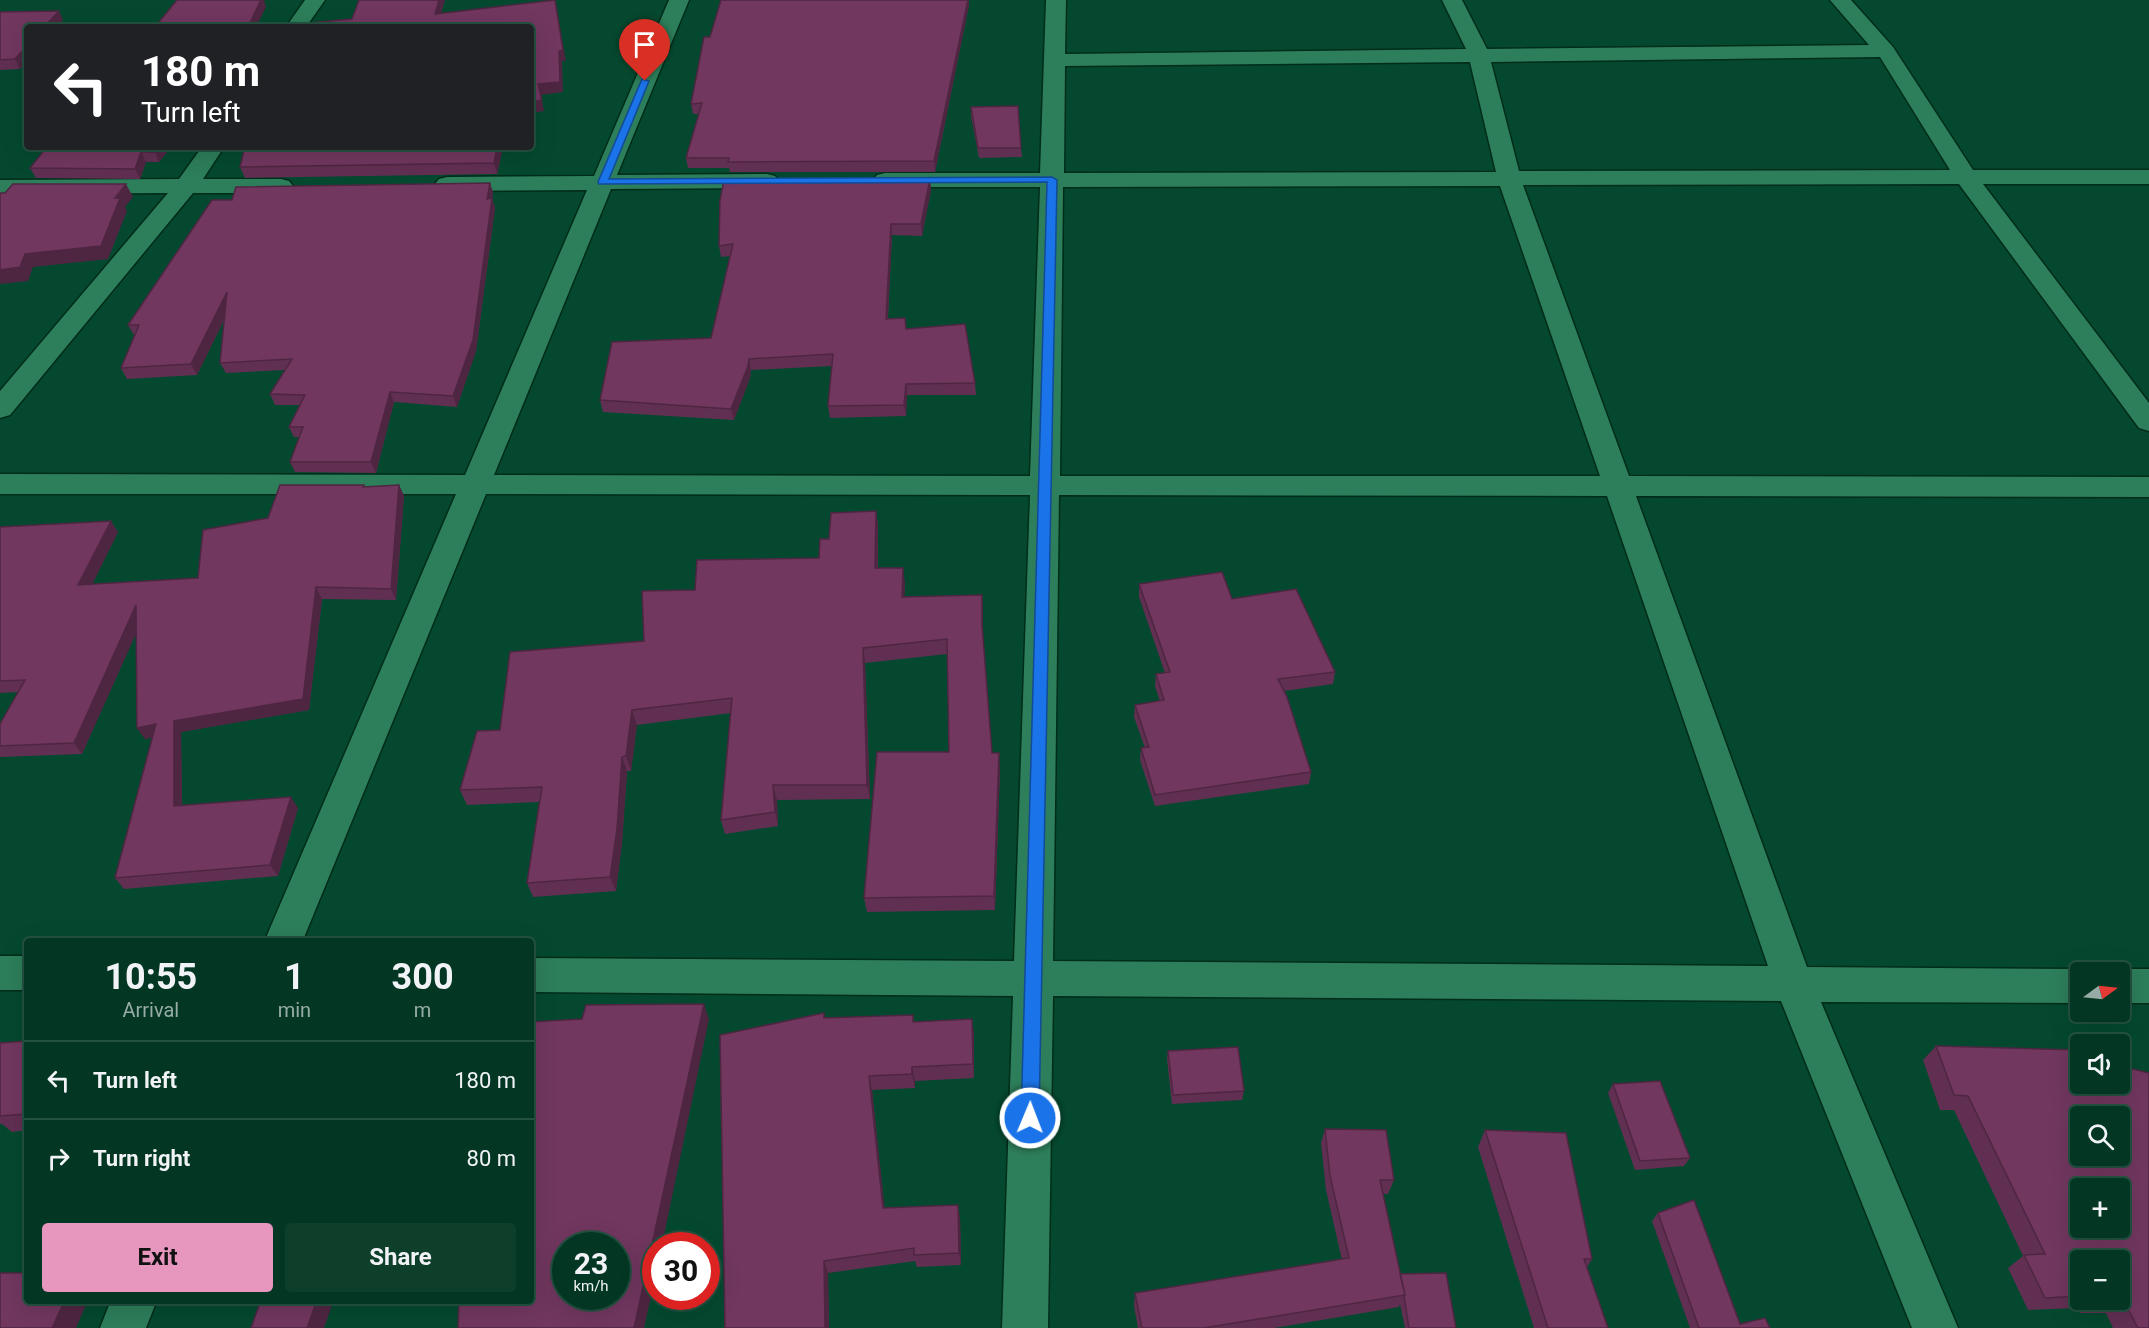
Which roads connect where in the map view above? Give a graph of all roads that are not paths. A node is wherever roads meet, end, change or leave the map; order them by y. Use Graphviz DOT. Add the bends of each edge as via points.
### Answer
graph roads {
  1 [pos="315,0"];
  2 [pos="679,0"];
  3 [pos="1056,0"];
  4 [pos="1452,0"];
  5 [pos="1840,0"];
  6 [pos="298,24"];
  7 [pos="1886,51"];
  8 [pos="1479,54"];
  9 [pos="1054,60"];
  10 [pos="211,150"];
  11 [pos="1965,176"];
  12 [pos="2149,177"];
  13 [pos="1509,178"];
  14 [pos="863,180"];
  15 [pos="1052,180"];
  16 [pos="792,181"];
  17 [pos="603,182"];
  18 [pos="423,184"];
  19 [pos="304,186"];
  20 [pos="0,187"];
  21 [pos="185,188"];
  22 [pos="0,409"];
  23 [pos="2149,422"];
  24 [pos="476,483"];
  25 [pos="0,484"];
  26 [pos="1044,484"];
  27 [pos="1618,486"];
  28 [pos="2149,487"];
  29 [pos="285,938"];
  30 [pos="0,973"];
  31 [pos="24,973"];
  32 [pos="534,975"];
  33 [pos="1033,979"];
  34 [pos="1794,984"];
  35 [pos="2070,986"];
  36 [pos="2130,986"];
  37 [pos="2149,986"];
  38 [pos="132,1304"];
  39 [pos="123,1328"];
  40 [pos="1025,1328"];
  41 [pos="1935,1328"];
  1 -- 6 [label="street"];
  2 -- 17 [label="street"];
  3 -- 9 [label="street"];
  4 -- 8 [label="street"];
  5 -- 7 [label="street"];
  7 -- 8 [label="street"];
  7 -- 11 [label="street"];
  8 -- 9 [label="street"];
  8 -- 13 [label="street"];
  9 -- 15 [label="street"];
  10 -- 21 [label="street"];
  11 -- 12 [label="street"];
  11 -- 13 [label="street"];
  11 -- 23 [label="street"];
  13 -- 15 [label="street"];
  13 -- 27 [label="street"];
  14 -- 15 [label="street"];
  15 -- 26 [label="street"];
  16 -- 17 [label="street"];
  17 -- 18 [label="street"];
  17 -- 24 [label="street"];
  19 -- 21 [label="street"];
  20 -- 21 [label="street"];
  21 -- 22 [label="street"];
  24 -- 25 [label="street"];
  24 -- 26 [label="street"];
  24 -- 29 [label="street"];
  26 -- 27 [label="street"];
  26 -- 33 [label="street"];
  27 -- 28 [label="street"];
  27 -- 34 [label="street"];
  30 -- 31 [label="street"];
  32 -- 33 [label="street"];
  33 -- 34 [label="street"];
  33 -- 40 [label="street"];
  34 -- 35 [label="street"];
  34 -- 41 [label="street"];
  36 -- 37 [label="street"];
  38 -- 39 [label="street"];
}
